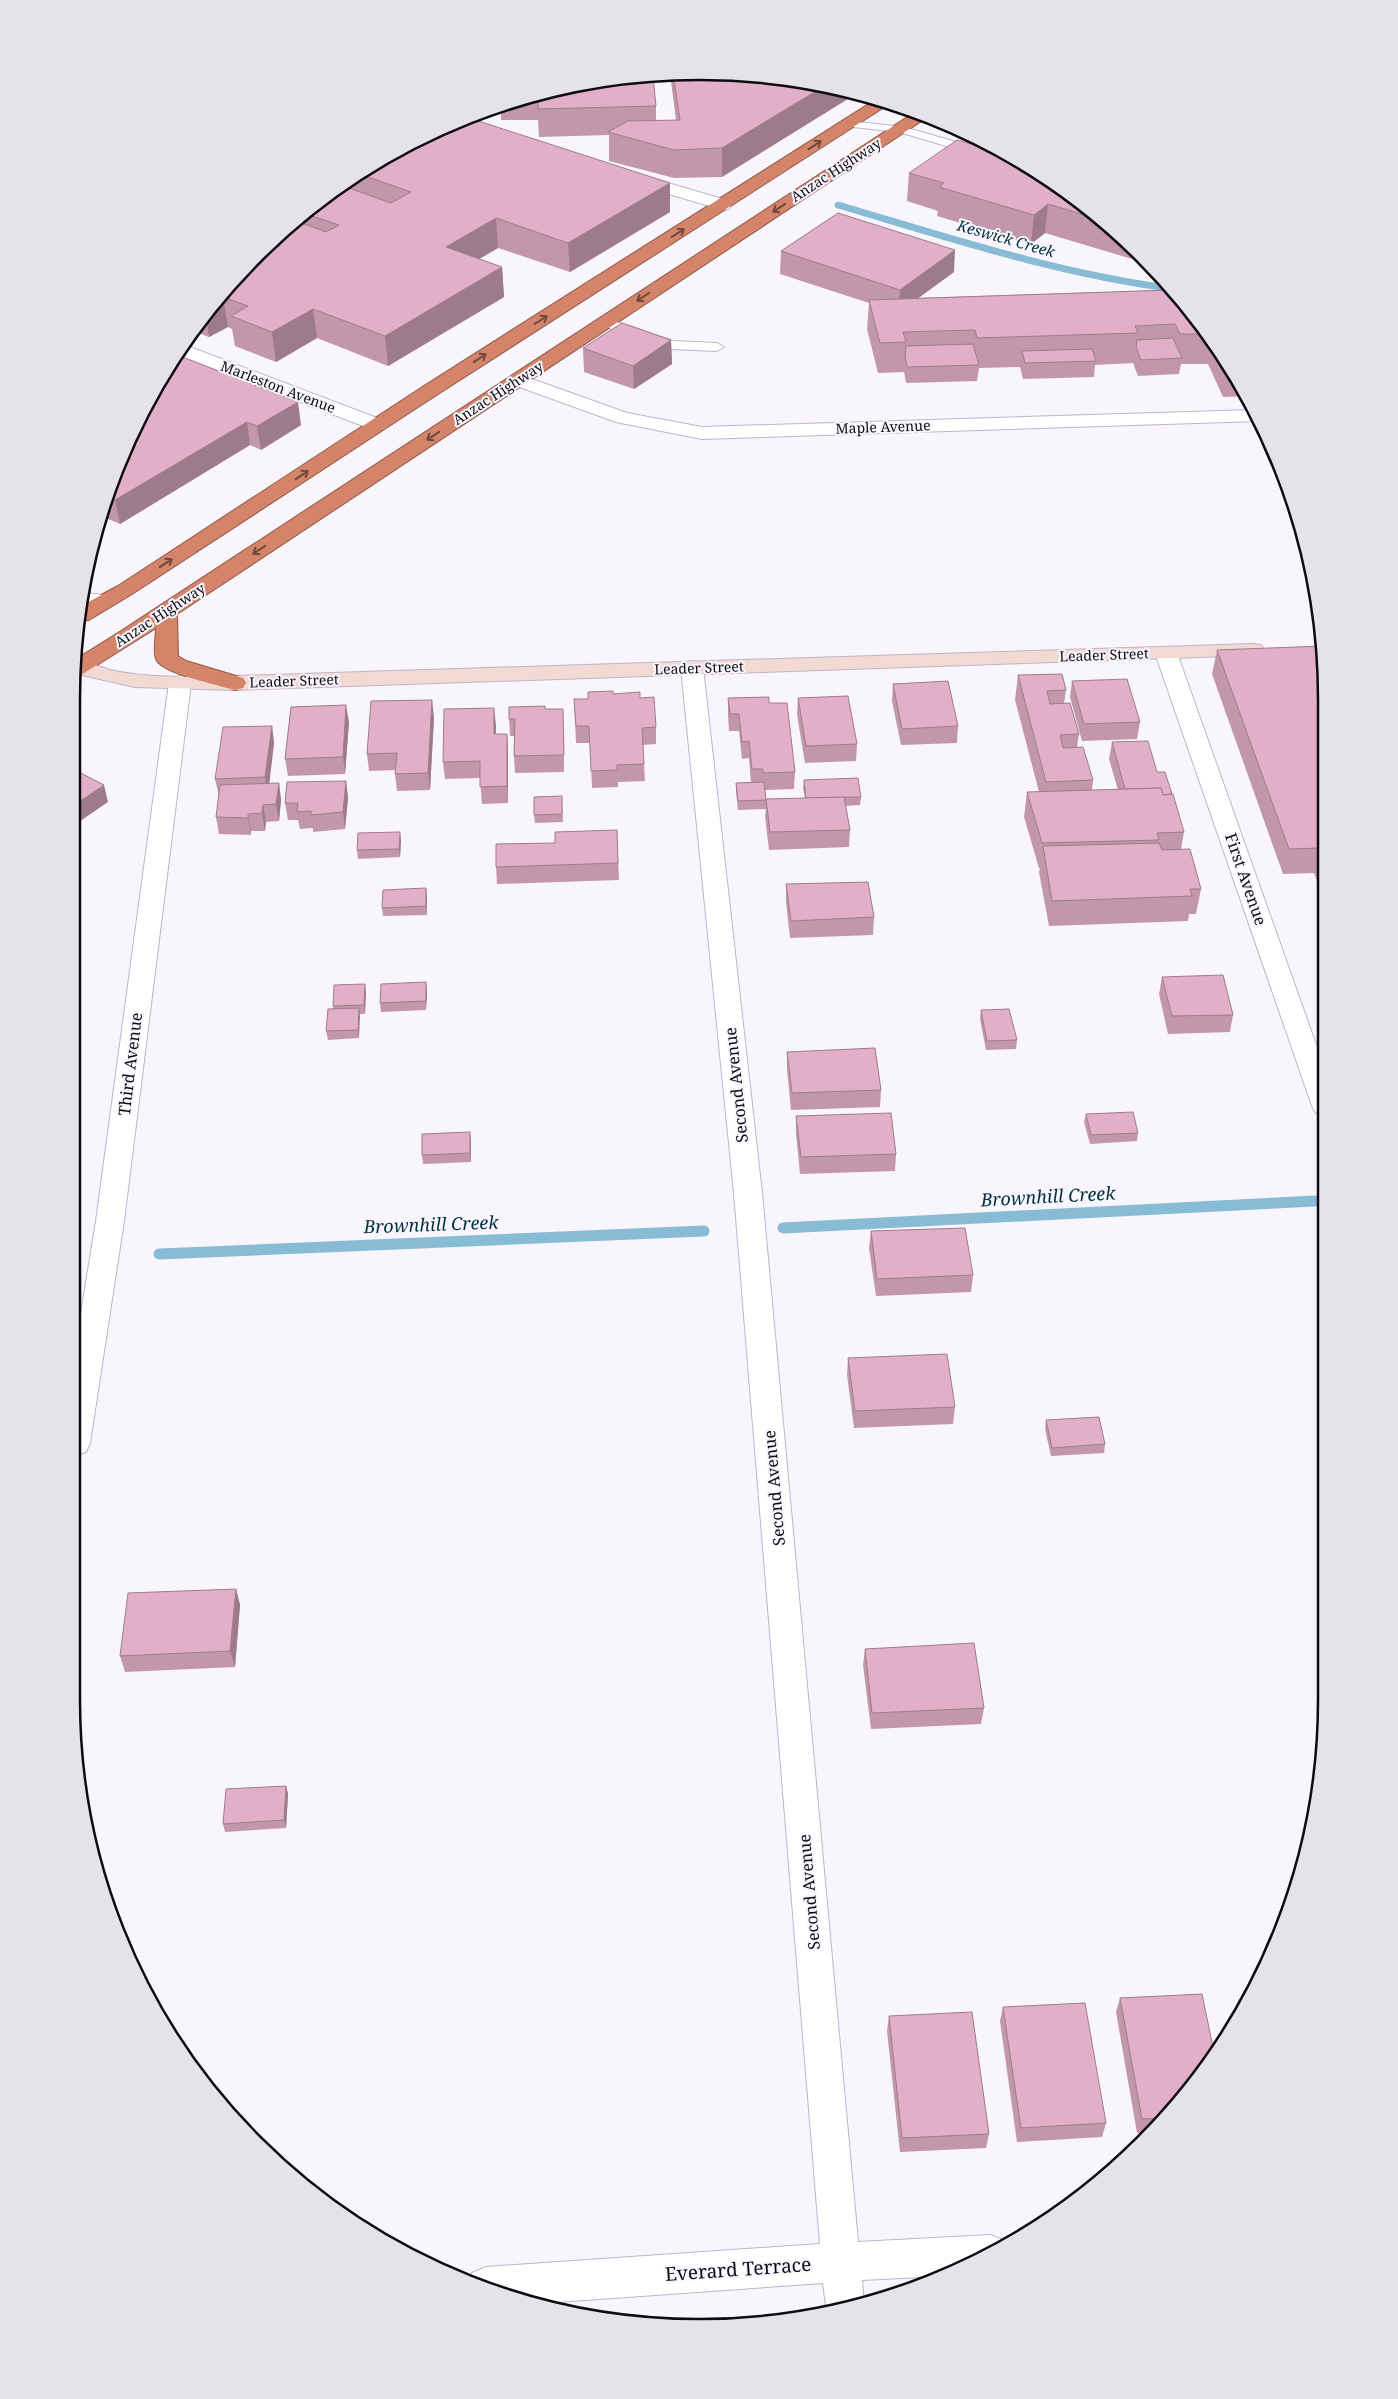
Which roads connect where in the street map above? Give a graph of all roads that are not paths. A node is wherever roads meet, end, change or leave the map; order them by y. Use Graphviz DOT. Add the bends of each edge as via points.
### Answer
graph roads {
  1 [pos="876,106"];
  2 [pos="915,119"];
  3 [pos="848,124"];
  4 [pos="900,129"];
  5 [pos="1000,159"];
  6 [pos="620,174"];
  7 [pos="723,205"];
  8 [pos="645,254"];
  9 [pos="687,268"];
  10 [pos="605,322"];
  11 [pos="500,346"];
  12 [pos="717,347"];
  13 [pos="186,352"];
  14 [pos="518,380"];
  15 [pos="431,390"];
  16 [pos="1249,416"];
  17 [pos="378,425"];
  18 [pos="277,515"];
  19 [pos="125,590"];
  20 [pos="95,599"];
  21 [pos="87,609"];
  22 [pos="166,612"];
  23 [pos="84,627"];
  24 [pos="1274,649"];
  25 [pos="1166,653"];
  26 [pos="81,662"];
  27 [pos="692,668"];
  28 [pos="81,669"];
  29 [pos="180,683"];
  30 [pos="235,683"];
  31 [pos="1318,1086"];
  32 [pos="80,1417"];
  33 [pos="973,2255"];
  34 [pos="841,2262"];
  35 [pos="500,2286"];
  36 [pos="844,2301"];
  1 -- 3 [label="highway, Anzac Highway"];
  2 -- 4 [label="highway, Anzac Highway"];
  3 -- 4 [label="lane"];
  7 -- 3 [label="highway, Anzac Highway, one-way"];
  4 -- 5 [label="lane"];
  4 -- 9 [label="highway, Anzac Highway, one-way"];
  6 -- 7 [label="street"];
  8 -- 7 [label="highway, Anzac Highway, one-way"];
  8 -- 9 [label="highway"];
  11 -- 8 [label="highway, Anzac Highway, one-way"];
  9 -- 10 [label="highway, Anzac Highway, one-way"];
  10 -- 12 [label="lane" via="671,345"];
  10 -- 14 [label="highway, Anzac Highway"];
  11 -- 14 [label="highway" via="507,371"];
  15 -- 11 [label="highway, Anzac Highway, one-way"];
  13 -- 17 [label="street, Marleston Avenue"];
  14 -- 15 [label="highway" via="460,381"];
  14 -- 16 [label="street, Maple Avenue" via="623,418 702,433"];
  14 -- 18 [label="highway, Anzac Highway, one-way"];
  15 -- 17 [label="highway, Anzac Highway"];
  18 -- 17 [label="highway, Anzac Highway, one-way"];
  19 -- 18 [label="highway, Anzac Highway, one-way"];
  18 -- 22 [label="highway, Anzac Highway, one-way"];
  19 -- 20 [label="highway, Anzac Highway"];
  19 -- 23 [label="highway"];
  20 -- 21 [label="highway, Anzac Highway"];
  22 -- 26 [label="highway, Anzac Highway"];
  22 -- 30 [label="highway" via="167,659 178,666"];
  24 -- 25 [label="main road, Leader Street"];
  25 -- 27 [label="main road, Leader Street"];
  25 -- 31 [label="street, First Avenue"];
  27 -- 30 [label="main road, Leader Street"];
  27 -- 34 [label="street, Second Avenue" via="748,1193"];
  28 -- 29 [label="main road, Leader Street" via="101,676"];
  29 -- 30 [label="main road, Leader Street"];
  29 -- 32 [label="street, Third Avenue" via="110,1221"];
  33 -- 34 [label="street, Everard Terrace"];
  34 -- 35 [label="street, Everard Terrace"];
  34 -- 36 [label="street, Second Avenue"];
}
